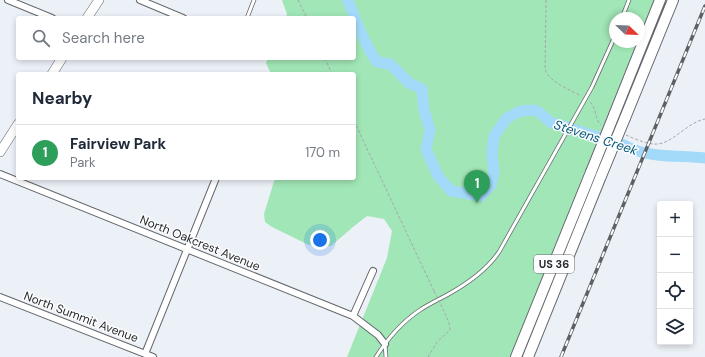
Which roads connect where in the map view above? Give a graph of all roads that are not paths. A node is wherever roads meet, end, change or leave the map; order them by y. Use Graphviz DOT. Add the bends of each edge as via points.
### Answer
graph roads {
  1 [pos="8,0"];
  2 [pos="99,0"];
  3 [pos="140,0"];
  4 [pos="254,0"];
  5 [pos="629,0"];
  6 [pos="660,0"];
  7 [pos="673,0"];
  8 [pos="624,12"];
  9 [pos="47,16"];
  10 [pos="88,16"];
  11 [pos="178,16"];
  12 [pos="248,16"];
  13 [pos="610,48"];
  14 [pos="61,60"];
  15 [pos="53,72"];
  16 [pos="16,127"];
  17 [pos="0,152"];
  18 [pos="0,174"];
  19 [pos="215,180"];
  20 [pos="188,249"];
  21 [pos="373,271"];
  22 [pos="0,297"];
  23 [pos="352,316"];
  24 [pos="385,344"];
  25 [pos="145,354"];
  26 [pos="153,357"];
  27 [pos="376,357"];
  28 [pos="386,357"];
  29 [pos="516,357"];
  30 [pos="528,357"];
  1 -- 9 [label="street"];
  2 -- 10 [label="street"];
  3 -- 11 [label="street"];
  4 -- 12 [label="lane"];
  5 -- 8 [label="lane"];
  6 -- 29 [label="main road, US 36, bridge"];
  7 -- 30 [label="main road, US 36, bridge"];
  13 -- 24 [label="lane" via="578,112 493,261 461,287 411,316"];
  14 -- 15 [label="street"];
  16 -- 17 [label="street"];
  18 -- 20 [label="street, North Oakcrest Avenue"];
  19 -- 20 [label="street"];
  20 -- 23 [label="street, North Oakcrest Avenue"];
  20 -- 25 [label="street"];
  21 -- 23 [label="street"];
  22 -- 25 [label="street, North Summit Avenue"];
  23 -- 24 [label="street, North Oakcrest Avenue" via="378,335"];
  24 -- 27 [label="lane"];
  24 -- 28 [label="lane"];
  25 -- 26 [label="street, North Summit Avenue"];
}
